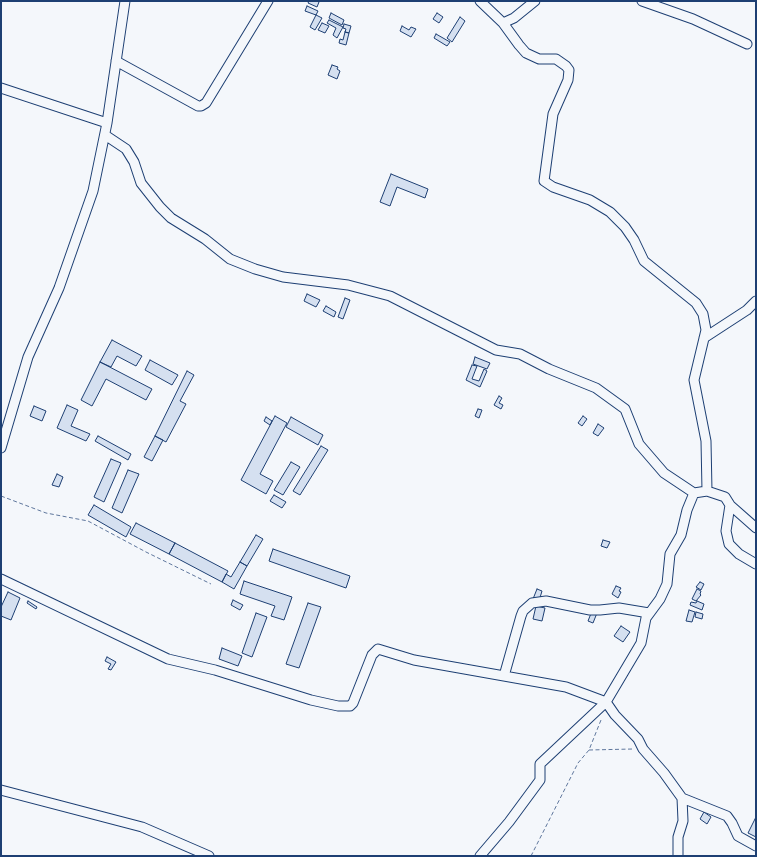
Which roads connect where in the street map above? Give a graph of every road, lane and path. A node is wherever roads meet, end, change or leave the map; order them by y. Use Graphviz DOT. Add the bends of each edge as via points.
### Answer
graph roads {
  1 [pos="125,1"];
  2 [pos="268,1"];
  3 [pos="480,1"];
  4 [pos="535,1"];
  5 [pos="642,1"];
  6 [pos="503,23"];
  7 [pos="747,44"];
  8 [pos="116,61"];
  9 [pos="1,88"];
  10 [pos="107,123"];
  11 [pos="105,134"];
  12 [pos="756,301"];
  13 [pos="704,338"];
  14 [pos="1,448"];
  15 [pos="707,491"];
  16 [pos="694,493"];
  17 [pos="1,496"];
  18 [pos="730,505"];
  19 [pos="756,528"];
  20 [pos="756,564"];
  21 [pos="1,579"];
  22 [pos="211,584"];
  23 [pos="649,613"];
  24 [pos="504,676"];
  25 [pos="606,702"];
  26 [pos="601,719"];
  27 [pos="643,749"];
  28 [pos="589,750"];
  29 [pos="1,790"];
  30 [pos="682,798"];
  31 [pos="756,846"];
  32 [pos="208,856"];
  33 [pos="480,856"];
  34 [pos="531,856"];
  35 [pos="678,856"];
  1 -- 8 [label="street"];
  2 -- 8 [label="street" via="206,103 201,106"];
  3 -- 6 [label="street"];
  4 -- 6 [label="street"];
  5 -- 7 [label="street" via="694,19"];
  6 -- 13 [label="street" via="526,53 539,59 556,59 569,70 553,114 544,181 602,206 618,220 634,240 644,261 700,309 706,325"];
  8 -- 10 [label="street"];
  9 -- 10 [label="street"];
  10 -- 11 [label="street"];
  11 -- 14 [label="street" via="93,191 59,288 28,357"];
  11 -- 16 [label="street" via="126,149 141,183 160,207 230,259 283,277 348,285 390,296 496,350 520,354 590,385 625,410 639,444 664,473"];
  12 -- 13 [label="street"];
  13 -- 15 [label="street" via="694,380 706,441"];
  15 -- 16 [label="street"];
  15 -- 18 [label="street" via="721,494"];
  16 -- 23 [label="street" via="681,535 670,554 667,584"];
  17 -- 22 [label="path" via="46,512 88,521"];
  18 -- 19 [label="street"];
  18 -- 20 [label="street" via="726,531 729,544"];
  21 -- 24 [label="street" via="168,659 338,706 353,703 372,655 378,649 414,660"];
  23 -- 24 [label="street" via="619,608 590,610 546,601 532,603 521,616"];
  23 -- 25 [label="street" via="641,643"];
  24 -- 25 [label="street" via="566,688"];
  25 -- 27 [label="street"];
  25 -- 33 [label="street" via="540,764 540,780"];
  26 -- 28 [label="path"];
  27 -- 28 [label="path"];
  27 -- 30 [label="street"];
  28 -- 34 [label="path" via="578,763"];
  29 -- 32 [label="street" via="142,827"];
  30 -- 31 [label="street" via="727,816 738,836"];
  30 -- 35 [label="street"];
}
